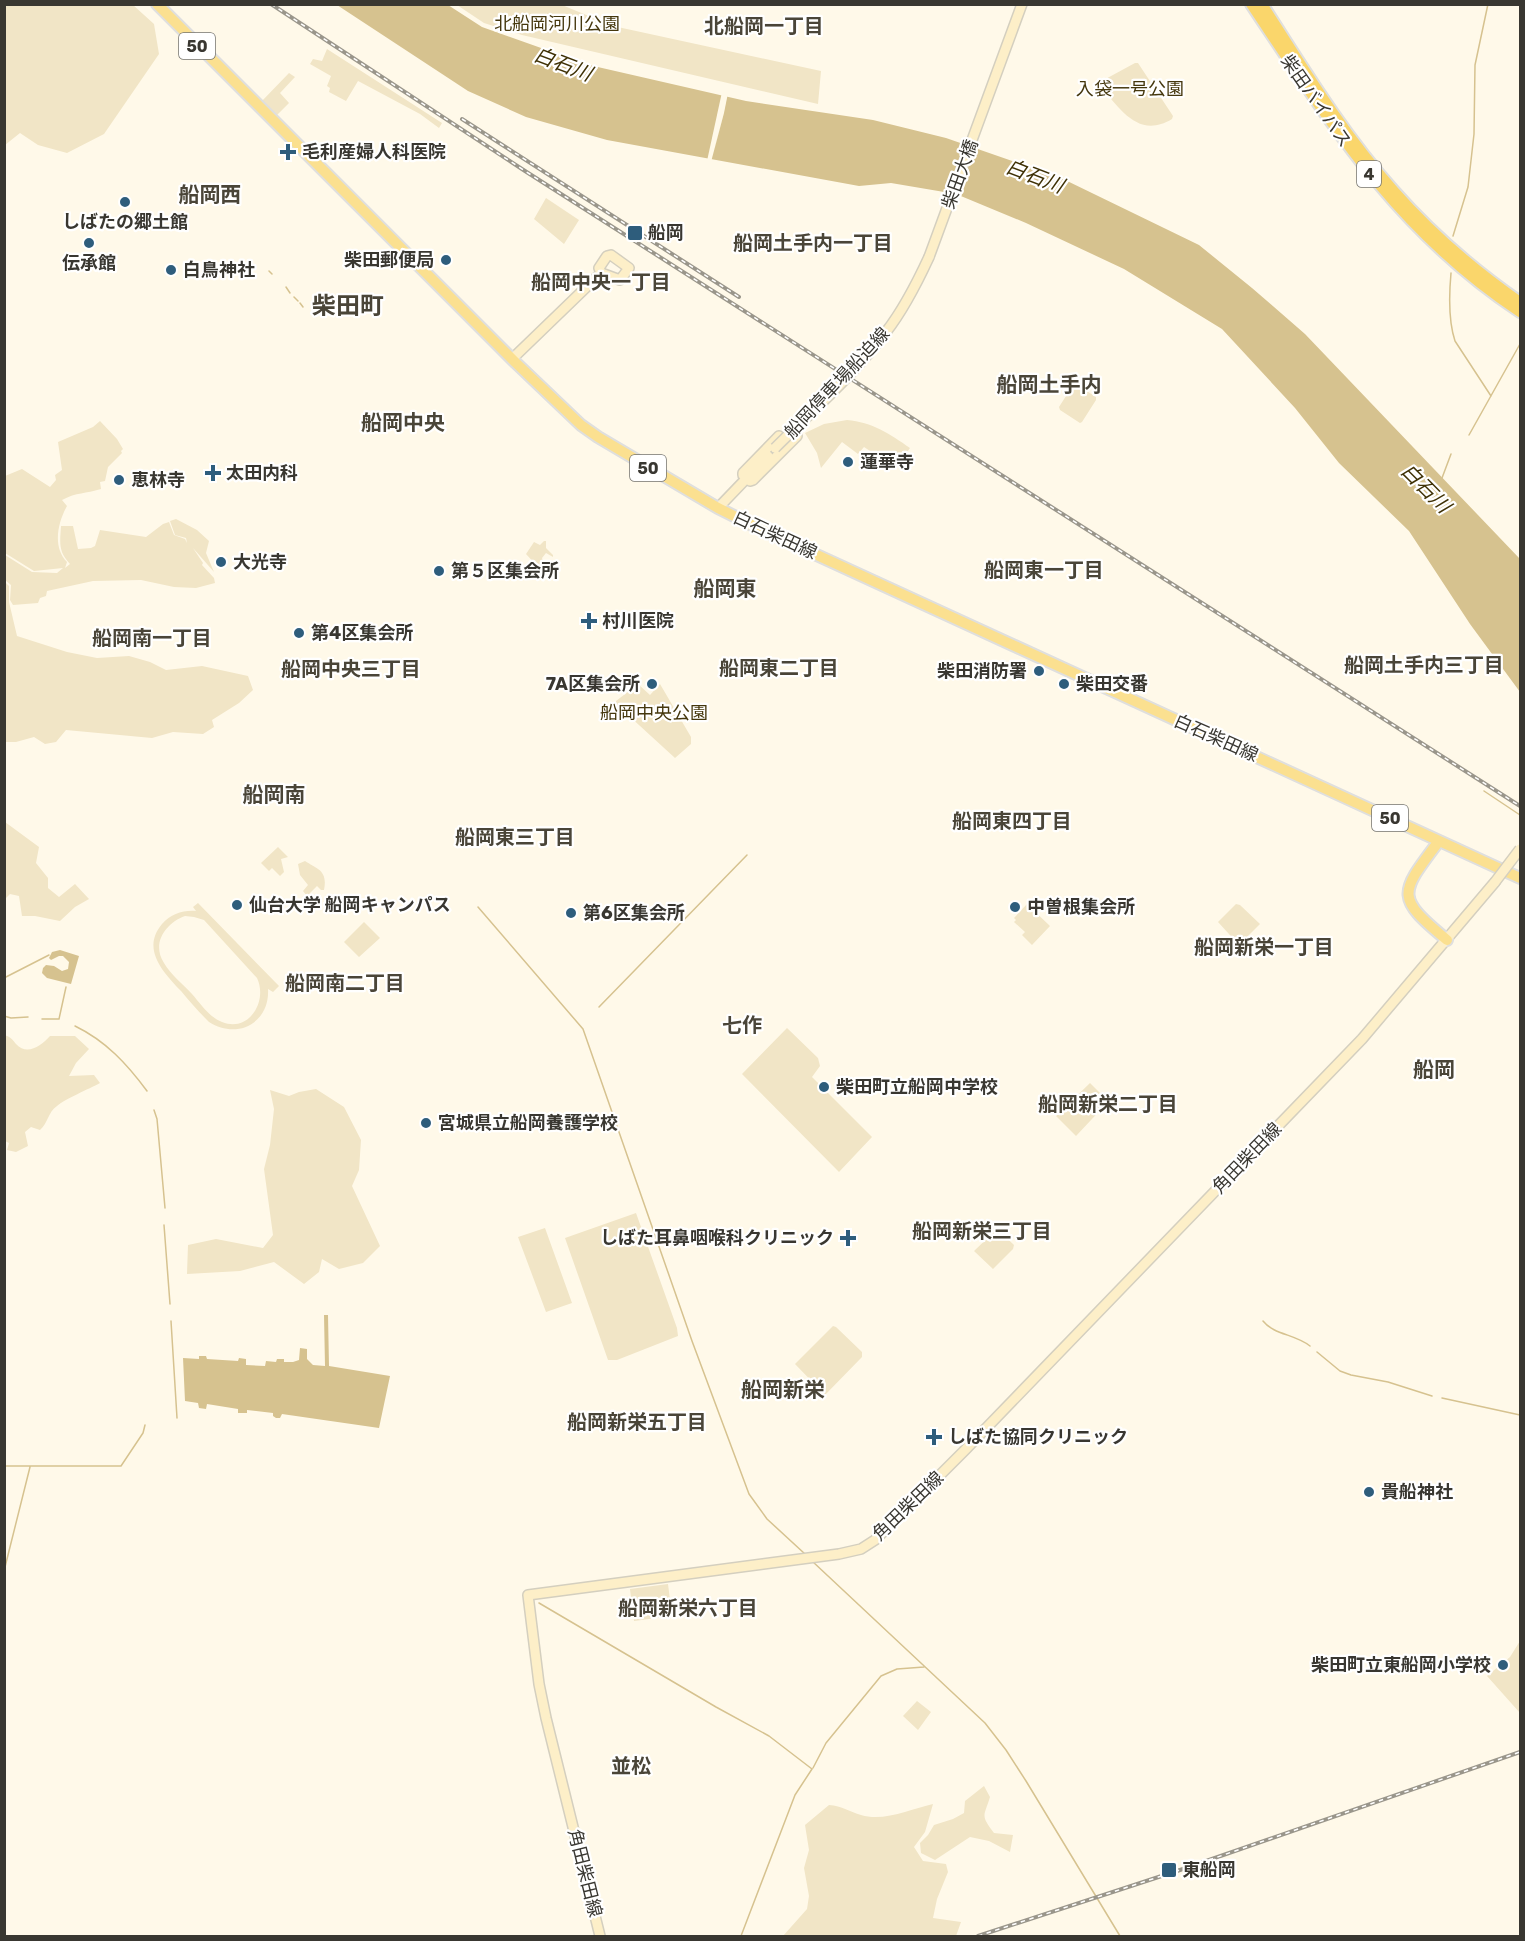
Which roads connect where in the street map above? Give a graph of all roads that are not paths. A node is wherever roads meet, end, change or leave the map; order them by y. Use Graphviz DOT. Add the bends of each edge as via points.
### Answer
graph roads {
  1 [pos="157,4"];
  2 [pos="1022,4"];
  3 [pos="1251,4"];
  4 [pos="1262,4"];
  5 [pos="935,242"];
  6 [pos="601,273"];
  7 [pos="1521,302"];
  8 [pos="1521,312"];
  9 [pos="512,359"];
  10 [pos="779,436"];
  11 [pos="797,436"];
  12 [pos="747,479"];
  13 [pos="718,508"];
  14 [pos="1439,841"];
  15 [pos="1521,849"];
  16 [pos="1521,878"];
  17 [pos="1447,940"];
  18 [pos="600,1936"];
  1 -- 9 [label="main road, 白石柴田線 / 50"];
  2 -- 5 [label="main road, 柴田大橋"];
  3 -- 8 [label="highway, 柴田バイパス / 4" via="1326,117 1388,197 1451,260"];
  4 -- 7 [label="highway, 柴田バイパス / 4" via="1336,115 1393,190 1457,253"];
  5 -- 12 [label="main road, 船岡停車場船迫線, bridge" via="908,300 880,339"];
  6 -- 9 [label="main road"];
  9 -- 13 [label="main road, 白石柴田線 / 50" via="581,425"];
  10 -- 12 [label="main road" via="743,473"];
  11 -- 12 [label="main road" via="753,480"];
  12 -- 13 [label="main road, 船岡停車場船迫線"];
  13 -- 14 [label="main road, 白石柴田線 / 50"];
  14 -- 16 [label="main road, 白石柴田線 / 50"];
  14 -- 17 [label="main road" via="1411,882 1408,898 1416,914"];
  15 -- 17 [label="main road, 角田柴田線, bridge"];
  17 -- 18 [label="main road, 角田柴田線" via="1354,1048 882,1535 855,1551 528,1595 546,1718"];
}
